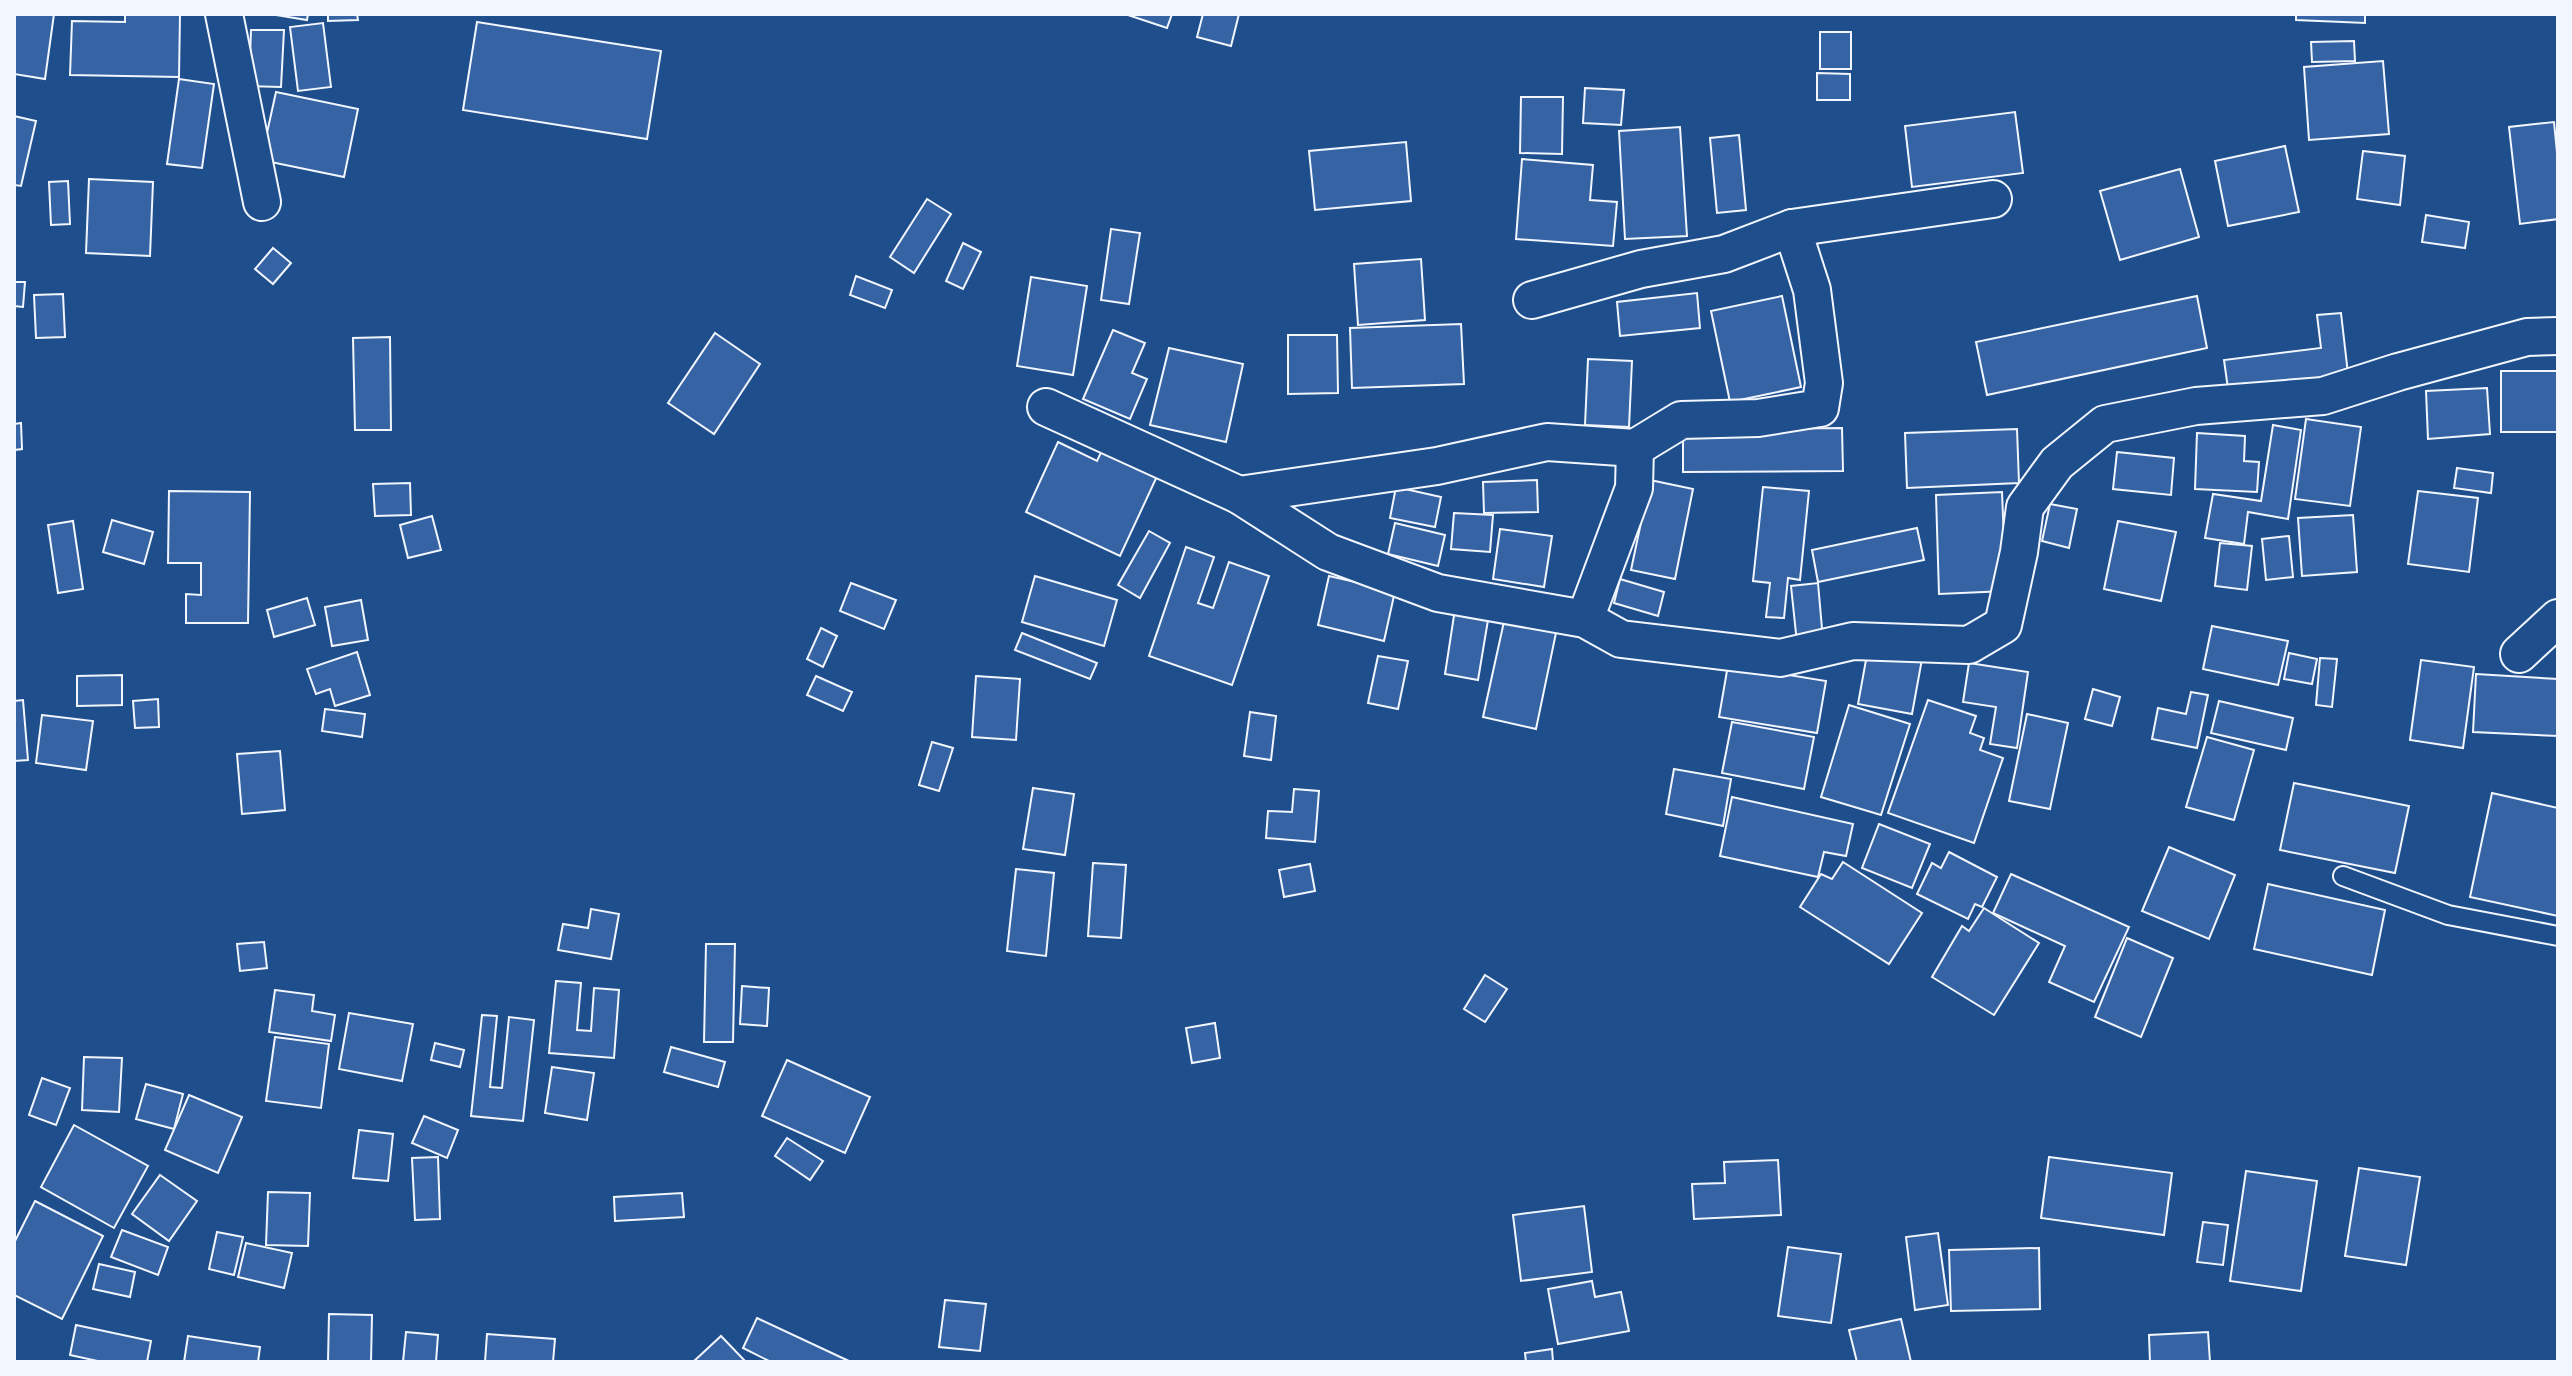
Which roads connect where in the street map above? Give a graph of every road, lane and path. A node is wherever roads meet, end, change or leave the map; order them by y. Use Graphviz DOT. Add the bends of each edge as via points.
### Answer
graph roads {
  1 [pos="224,14"];
  2 [pos="1993,199"];
  3 [pos="262,202"];
  4 [pos="1792,228"];
  5 [pos="1532,300"];
  6 [pos="2558,336"];
  7 [pos="1046,407"];
  8 [pos="1635,448"];
  9 [pos="1239,495"];
  10 [pos="2558,618"];
  11 [pos="1585,619"];
  12 [pos="2519,654"];
  13 [pos="2343,876"];
  14 [pos="2558,936"];
  1 -- 3 [label="street"];
  2 -- 4 [label="street"];
  4 -- 5 [label="street" via="1724,254 1641,269"];
  4 -- 8 [label="street" via="1812,290 1824,383 1820,408 1758,418 1681,420"];
  6 -- 11 [label="street" via="2527,337 2323,396 2196,406 2105,424 2057,463 2025,507 2003,625 1969,645 1853,641 1780,658 1621,639"];
  7 -- 9 [label="street"];
  8 -- 9 [label="street" via="1547,442 1437,466"];
  8 -- 11 [label="street" via="1634,488"];
  9 -- 11 [label="street" via="1328,552 1438,593"];
  10 -- 12 [label="street"];
  13 -- 14 [label="lane" via="2448,915"];
}
